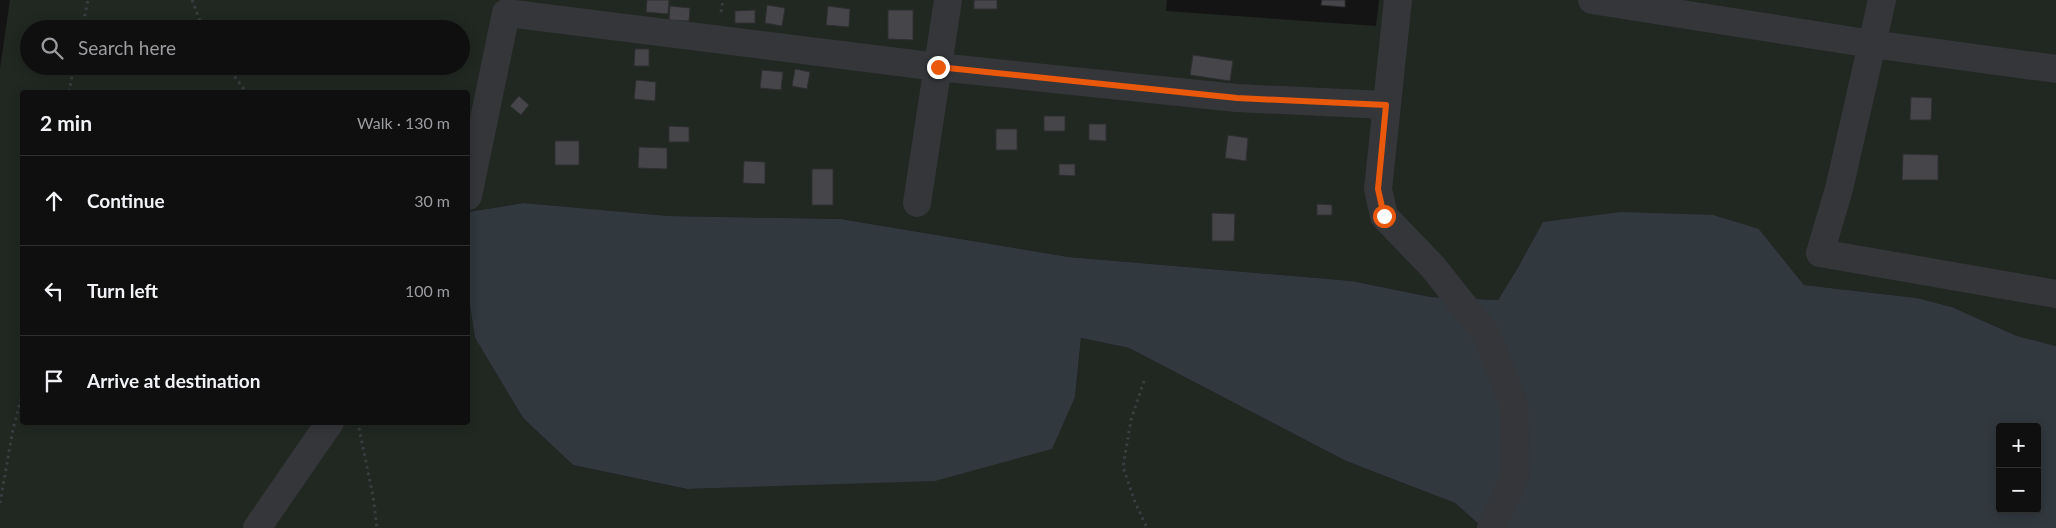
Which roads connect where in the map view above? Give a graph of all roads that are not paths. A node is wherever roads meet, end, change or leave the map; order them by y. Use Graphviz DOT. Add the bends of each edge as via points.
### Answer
graph roads {
  1 [pos="948,0"];
  2 [pos="1398,0"];
  3 [pos="1592,0"];
  4 [pos="1882,0"];
  5 [pos="507,6"];
  6 [pos="1872,44"];
  7 [pos="938,67"];
  8 [pos="2056,69"];
  9 [pos="1386,105"];
  10 [pos="470,186"];
  11 [pos="917,203"];
  12 [pos="2056,294"];
  13 [pos="328,425"];
  14 [pos="257,528"];
  15 [pos="1491,528"];
  1 -- 7 [label="street"];
  2 -- 9 [label="street"];
  3 -- 6 [label="street"];
  4 -- 6 [label="street"];
  5 -- 7 [label="street"];
  5 -- 10 [label="street"];
  6 -- 8 [label="street"];
  6 -- 12 [label="street" via="1840,189 1820,253"];
  7 -- 9 [label="street" via="1237,98"];
  7 -- 11 [label="street"];
  9 -- 15 [label="street" via="1378,189 1384,216 1433,267 1486,334 1514,405 1515,477"];
  13 -- 14 [label="street"];
}
